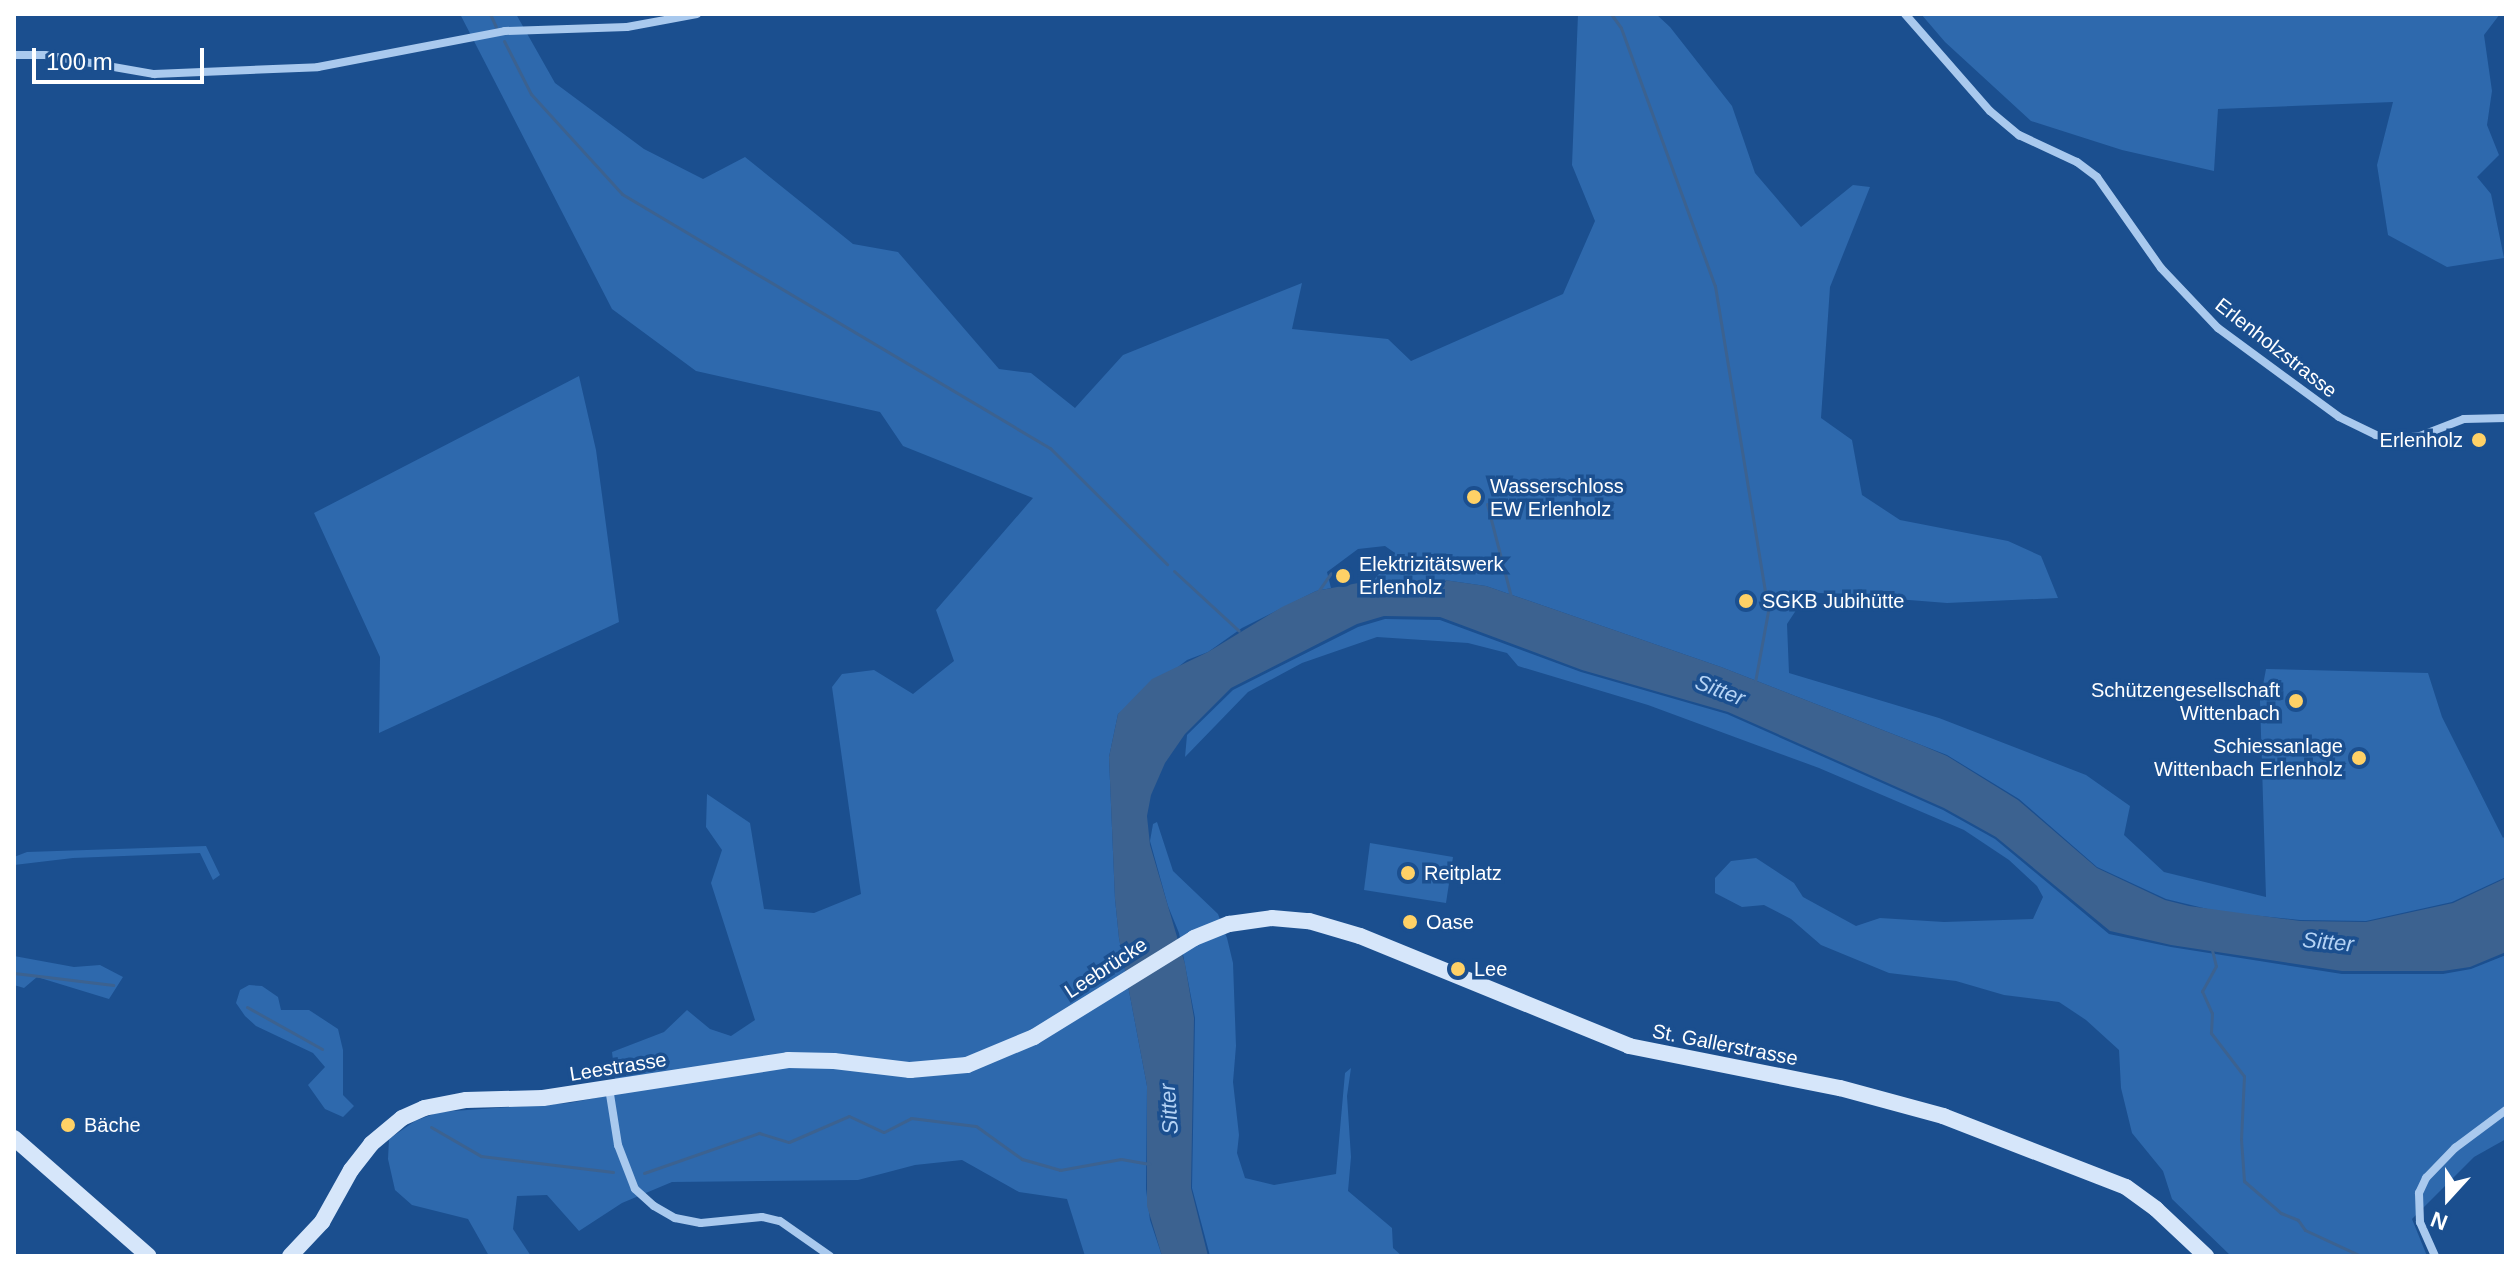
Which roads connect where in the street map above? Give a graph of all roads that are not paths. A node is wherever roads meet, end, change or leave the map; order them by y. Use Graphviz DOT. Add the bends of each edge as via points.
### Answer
graph roads {
  1 [pos="697,14"];
  2 [pos="1905,14"];
  3 [pos="14,55"];
  4 [pos="2506,418"];
  5 [pos="1218,927"];
  6 [pos="1017,1046"];
  7 [pos="609,1088"];
  8 [pos="2506,1110"];
  9 [pos="14,1138"];
  10 [pos="149,1256"];
  11 [pos="290,1256"];
  12 [pos="830,1256"];
  13 [pos="2206,1256"];
  14 [pos="2435,1256"];
  1 -- 3 [label="street" via="627,27 505,31 318,67 154,74 45,55"];
  2 -- 4 [label="street, Erlenholzstrasse" via="1990,111 2019,135 2097,177 2161,268 2218,328 2339,417 2395,439 2420,436 2464,419"];
  5 -- 6 [label="street, Leebrücke" via="1169,951"];
  5 -- 13 [label="street, St. Gallerstrasse" via="1272,918 1324,924 1629,1046 1918,1107 2126,1187"];
  6 -- 7 [label="street, Leestrasse" via="986,1060 941,1070 788,1060"];
  7 -- 11 [label="street, Leestrasse" via="543,1098 444,1102 402,1118 362,1155 322,1222"];
  7 -- 12 [label="street" via="618,1145 635,1189 654,1206 675,1218 701,1223 762,1217 780,1221"];
  8 -- 14 [label="street" via="2455,1148 2426,1178 2419,1193 2420,1222"];
  9 -- 10 [label="street"];
}
